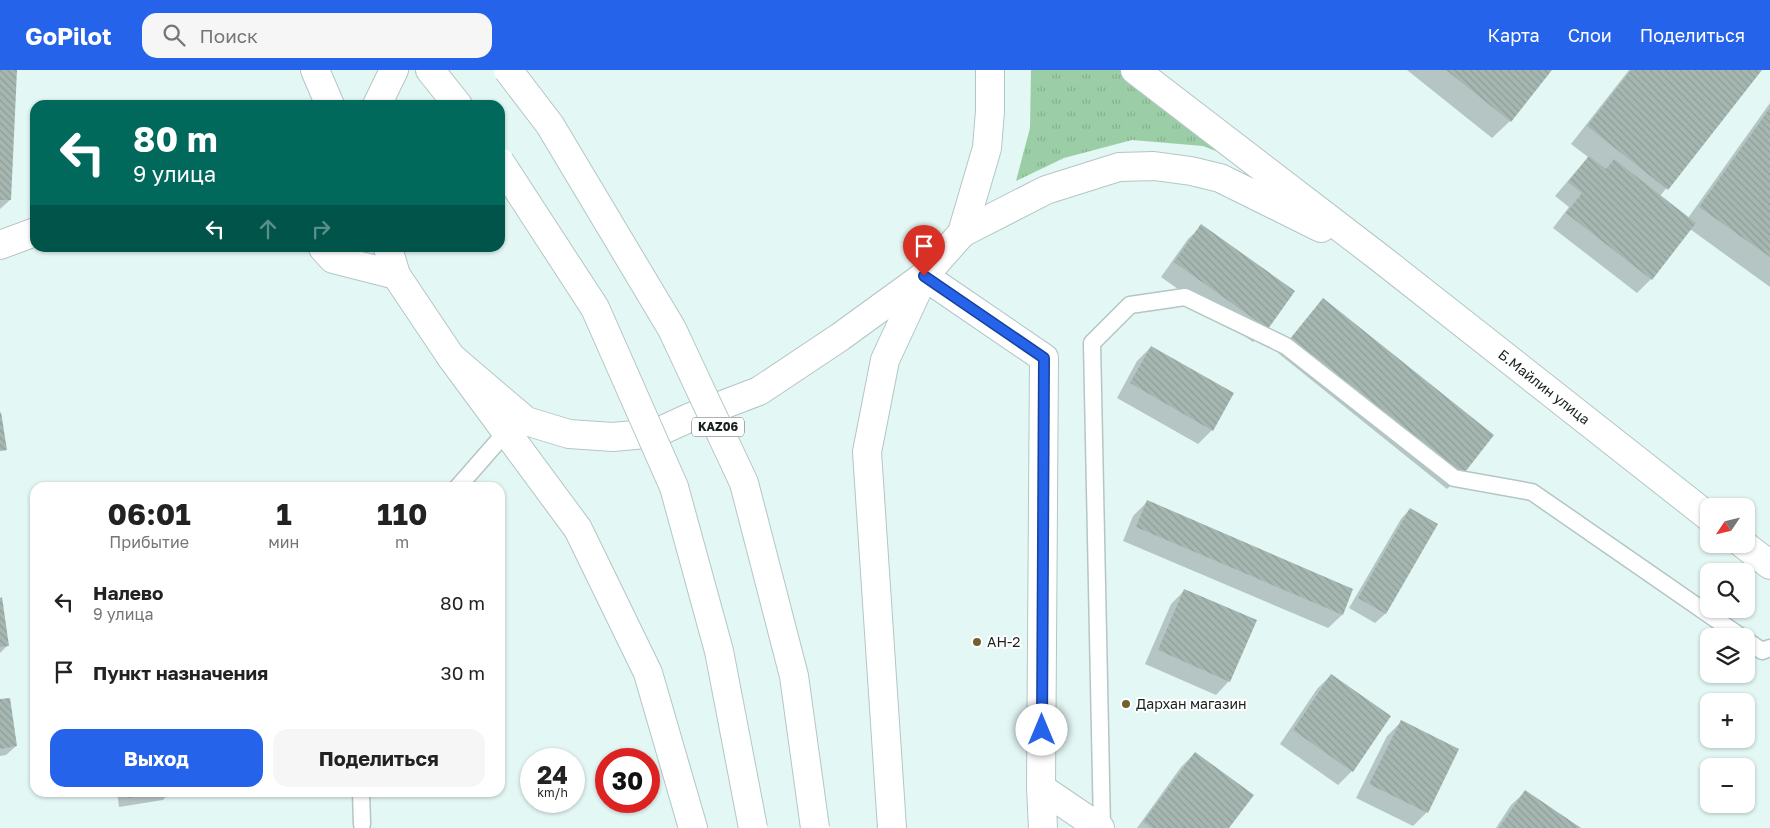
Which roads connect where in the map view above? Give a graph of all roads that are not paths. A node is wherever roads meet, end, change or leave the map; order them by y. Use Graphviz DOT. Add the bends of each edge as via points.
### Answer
graph roads {
  1 [pos="315,70"];
  2 [pos="394,70"];
  3 [pos="430,70"];
  4 [pos="508,70"];
  5 [pos="990,70"];
  6 [pos="1135,70"];
  7 [pos="328,100"];
  8 [pos="379,100"];
  9 [pos="454,100"];
  10 [pos="505,170"];
  11 [pos="962,233"];
  12 [pos="30,234"];
  13 [pos="0,245"];
  14 [pos="327,252"];
  15 [pos="389,252"];
  16 [pos="1380,258"];
  17 [pos="396,275"];
  18 [pos="924,276"];
  19 [pos="451,357"];
  20 [pos="506,432"];
  21 [pos="462,482"];
  22 [pos="1700,510"];
  23 [pos="1755,553"];
  24 [pos="1770,565"];
  25 [pos="1728,628"];
  26 [pos="1755,646"];
  27 [pos="1770,648"];
  28 [pos="1041,788"];
  29 [pos="360,797"];
  30 [pos="362,824"];
  31 [pos="693,828"];
  32 [pos="753,828"];
  33 [pos="815,828"];
  34 [pos="892,828"];
  35 [pos="1043,828"];
  36 [pos="1101,828"];
  1 -- 7 [label="main road"];
  2 -- 8 [label="main road"];
  3 -- 9 [label="main road"];
  4 -- 33 [label="main road, KАZ06, bridge" via="550,125 672,329 744,483 794,676"];
  5 -- 11 [label="main road, KАZ06" via="987,148"];
  6 -- 16 [label="main road"];
  10 -- 32 [label="main road, bridge" via="595,308 674,487 719,650"];
  11 -- 16 [label="main road" via="1046,190 1119,168 1154,166 1220,178"];
  11 -- 18 [label="main road, KАZ06"];
  12 -- 13 [label="main road"];
  14 -- 17 [label="main road" via="333,259"];
  15 -- 17 [label="main road, KАZ06"];
  16 -- 22 [label="main road, Б.Майлин улица"];
  17 -- 19 [label="main road, KАZ06"];
  18 -- 19 [label="main road, KАZ06" via="759,391 656,433 614,437 568,434 526,420"];
  18 -- 28 [label="main road" via="1044,358"];
  18 -- 34 [label="main road, KАZ06" via="885,360 867,452"];
  19 -- 20 [label="main road, KАZ06"];
  20 -- 21 [label="lane"];
  20 -- 31 [label="main road, KАZ06" via="578,530 648,673"];
  23 -- 24 [label="main road"];
  25 -- 36 [label="lane" via="1532,492 1454,478 1286,346 1185,297 1130,305 1092,343"];
  26 -- 27 [label="lane" via="1762,651"];
  28 -- 35 [label="main road"];
  28 -- 36 [label="main road"];
  29 -- 30 [label="lane"];
}
